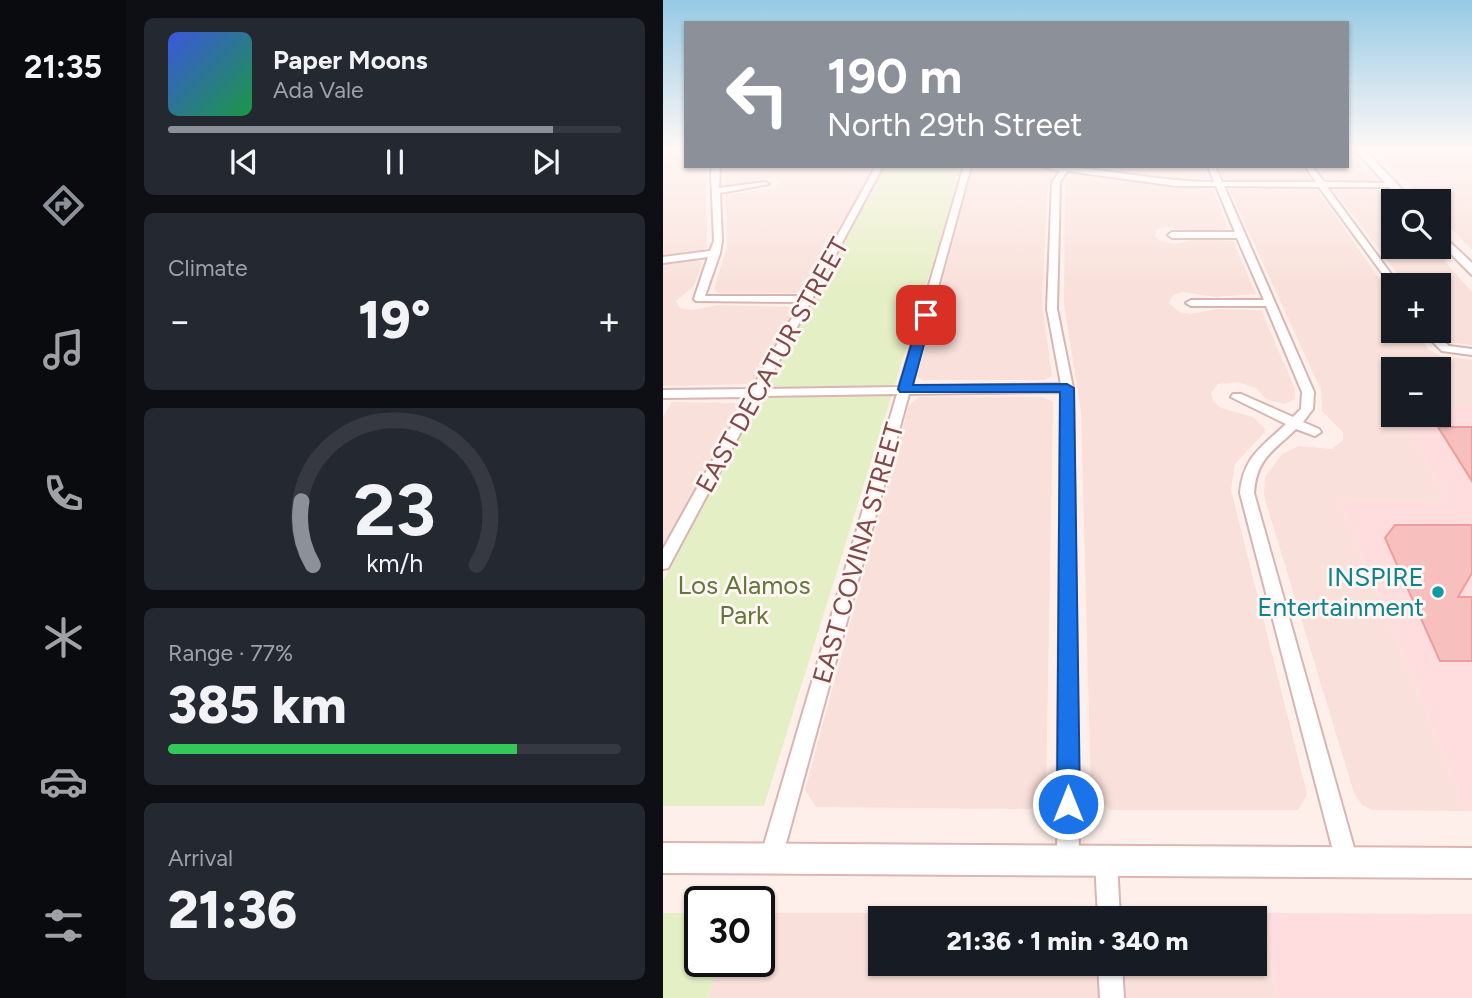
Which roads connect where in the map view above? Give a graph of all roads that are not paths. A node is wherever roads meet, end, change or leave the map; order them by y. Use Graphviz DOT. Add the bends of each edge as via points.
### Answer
graph roads {
  1 [pos="716,195"];
  2 [pos="865,195"];
  3 [pos="960,195"];
  4 [pos="1056,195"];
  5 [pos="1224,195"];
  6 [pos="1329,195"];
  7 [pos="1172,235"];
  8 [pos="1241,235"];
  9 [pos="1451,248"];
  10 [pos="715,253"];
  11 [pos="663,260"];
  12 [pos="1472,271"];
  13 [pos="1385,273"];
  14 [pos="808,299"];
  15 [pos="1191,303"];
  16 [pos="1270,303"];
  17 [pos="1440,343"];
  18 [pos="1472,352"];
  19 [pos="1067,388"];
  20 [pos="905,389"];
  21 [pos="663,394"];
  22 [pos="757,394"];
  23 [pos="1237,397"];
  24 [pos="1296,424"];
  25 [pos="1315,432"];
  26 [pos="663,563"];
  27 [pos="663,858"];
  28 [pos="771,858"];
  29 [pos="1068,859"];
  30 [pos="1106,860"];
  31 [pos="1347,862"];
  32 [pos="1472,863"];
  33 [pos="1108,906"];
  34 [pos="1111,976"];
  35 [pos="1112,998"];
  1 -- 10 [label="street"];
  2 -- 14 [label="street, EAST DECATUR STREET"];
  3 -- 20 [label="street, EAST COVINA STREET"];
  4 -- 19 [label="street" via="1053,309"];
  5 -- 8 [label="street"];
  6 -- 13 [label="street"];
  7 -- 8 [label="street"];
  8 -- 16 [label="street"];
  9 -- 12 [label="main road"];
  10 -- 11 [label="street"];
  10 -- 14 [label="street" via="699,299"];
  14 -- 22 [label="street, EAST DECATUR STREET"];
  15 -- 16 [label="street"];
  16 -- 24 [label="street" via="1308,392 1307,409"];
  17 -- 18 [label="street" via="1446,349"];
  19 -- 20 [label="street"];
  19 -- 29 [label="street"];
  20 -- 22 [label="street"];
  20 -- 28 [label="street, EAST COVINA STREET"];
  21 -- 22 [label="street"];
  22 -- 26 [label="street, EAST DECATUR STREET"];
  23 -- 24 [label="street"];
  24 -- 25 [label="street"];
  24 -- 31 [label="street" via="1255,461 1247,493"];
  27 -- 28 [label="main road"];
  28 -- 29 [label="main road"];
  29 -- 30 [label="main road"];
  30 -- 31 [label="main road"];
  30 -- 33 [label="street"];
  31 -- 32 [label="main road"];
  34 -- 35 [label="street"];
}
